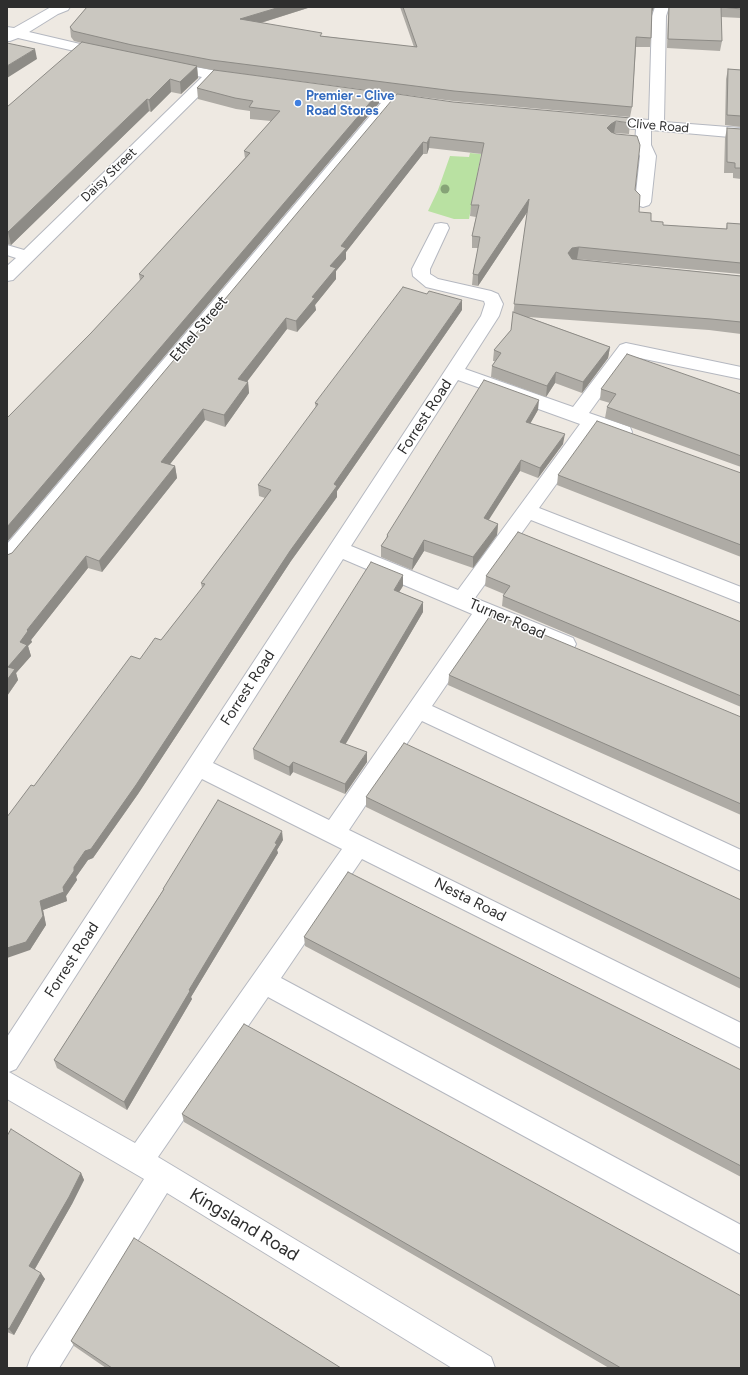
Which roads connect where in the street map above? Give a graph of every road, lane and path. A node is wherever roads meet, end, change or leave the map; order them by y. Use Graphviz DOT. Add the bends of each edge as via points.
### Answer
graph roads {
  1 [pos="36,7"];
  2 [pos="662,7"];
  3 [pos="58,9"];
  4 [pos="10,34"];
  5 [pos="118,56"];
  6 [pos="157,64"];
  7 [pos="212,75"];
  8 [pos="255,81"];
  9 [pos="338,93"];
  10 [pos="392,100"];
  11 [pos="438,106"];
  12 [pos="589,120"];
  13 [pos="650,125"];
  14 [pos="741,132"];
  15 [pos="643,202"];
  16 [pos="441,228"];
  17 [pos="7,250"];
  18 [pos="27,256"];
  19 [pos="7,276"];
  20 [pos="455,372"];
  21 [pos="741,373"];
  22 [pos="584,418"];
  23 [pos="636,437"];
  24 [pos="527,511"];
  25 [pos="338,549"];
  26 [pos="7,558"];
  27 [pos="741,595"];
  28 [pos="462,600"];
  29 [pos="486,610"];
  30 [pos="581,650"];
  31 [pos="418,710"];
  32 [pos="198,766"];
  33 [pos="334,832"];
  34 [pos="358,845"];
  35 [pos="741,861"];
  36 [pos="263,981"];
  37 [pos="741,1036"];
  38 [pos="7,1060"];
  39 [pos="7,1084"];
  40 [pos="139,1161"];
  41 [pos="163,1175"];
  42 [pos="741,1240"];
  43 [pos="42,1368"];
  44 [pos="480,1368"];
  1 -- 3 [label="street"];
  2 -- 13 [label="street" via="659,16"];
  3 -- 4 [label="street"];
  4 -- 5 [label="street"];
  6 -- 7 [label="street"];
  7 -- 8 [label="street"];
  7 -- 18 [label="street, Daisy Street"];
  9 -- 10 [label="street"];
  10 -- 11 [label="street"];
  10 -- 26 [label="street, Ethel Street"];
  12 -- 13 [label="street, Clive Road"];
  13 -- 14 [label="street, Clive Road"];
  13 -- 15 [label="street" via="636,141 648,156"];
  16 -- 20 [label="street, Forrest Road" via="421,269 422,276 432,282 485,295 492,298 494,304 490,316"];
  17 -- 18 [label="street"];
  18 -- 19 [label="street, Daisy Street"];
  20 -- 22 [label="street"];
  20 -- 25 [label="street, Forrest Road"];
  21 -- 22 [label="street" via="626,349"];
  22 -- 23 [label="street"];
  22 -- 24 [label="street"];
  24 -- 27 [label="street"];
  24 -- 28 [label="street"];
  25 -- 28 [label="street, Turner Road"];
  25 -- 32 [label="street, Forrest Road"];
  28 -- 29 [label="street, Turner Road"];
  29 -- 30 [label="street, Turner Road"];
  29 -- 31 [label="street"];
  31 -- 33 [label="street"];
  31 -- 35 [label="street"];
  32 -- 33 [label="street, Nesta Road"];
  32 -- 38 [label="street, Forrest Road"];
  33 -- 34 [label="street, Nesta Road"];
  34 -- 36 [label="street"];
  34 -- 37 [label="street, Nesta Road"];
  36 -- 40 [label="street"];
  36 -- 42 [label="street"];
  39 -- 40 [label="street, Kingsland Road"];
  40 -- 41 [label="street, Kingsland Road"];
  41 -- 43 [label="street"];
  41 -- 44 [label="street, Kingsland Road"];
}
